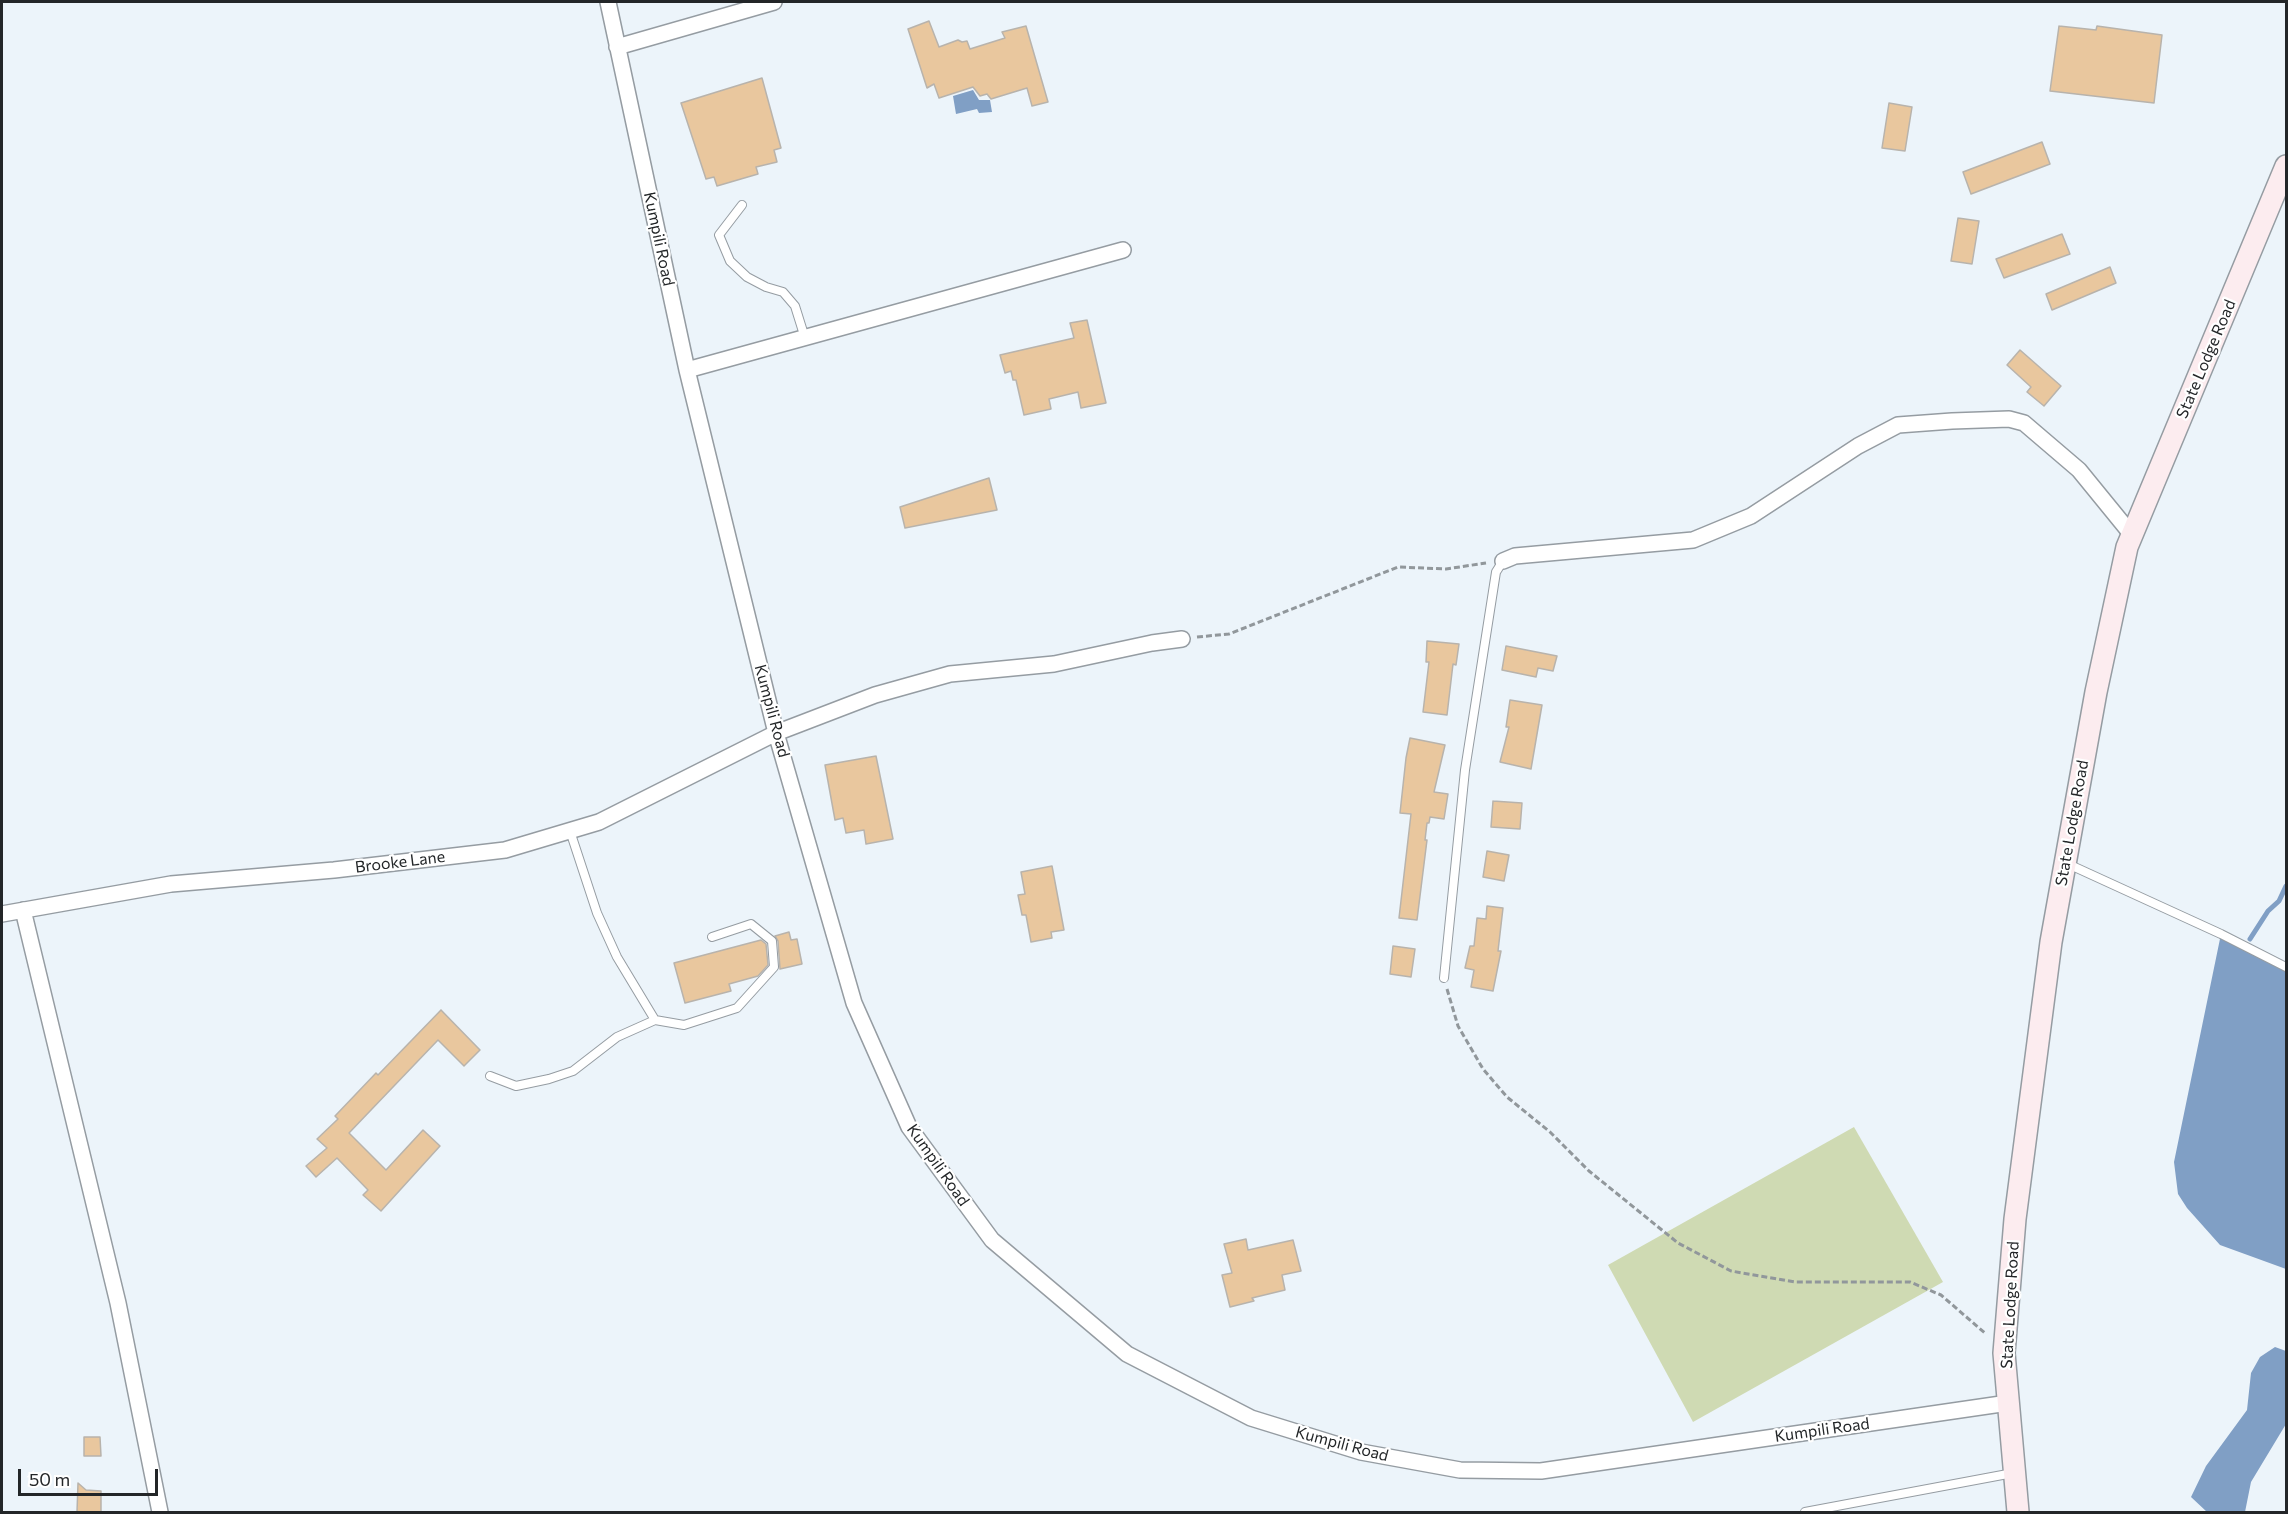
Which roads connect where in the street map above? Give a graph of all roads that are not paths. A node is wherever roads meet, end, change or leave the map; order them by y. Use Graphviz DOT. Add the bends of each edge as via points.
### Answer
graph roads {
  1 [pos="608,2"];
  2 [pos="774,2"];
  3 [pos="617,47"];
  4 [pos="2286,166"];
  5 [pos="742,205"];
  6 [pos="1123,250"];
  7 [pos="805,338"];
  8 [pos="687,370"];
  9 [pos="2132,535"];
  10 [pos="1503,561"];
  11 [pos="1182,639"];
  12 [pos="776,733"];
  13 [pos="570,831"];
  14 [pos="2065,862"];
  15 [pos="23,910"];
  16 [pos="2,914"];
  17 [pos="712,937"];
  18 [pos="2286,967"];
  19 [pos="1444,978"];
  20 [pos="655,1020"];
  21 [pos="490,1076"];
  22 [pos="2008,1403"];
  23 [pos="2014,1472"];
  24 [pos="160,1512"];
  25 [pos="1805,1512"];
  26 [pos="2018,1512"];
  1 -- 3 [label="street, Kumpili Road"];
  2 -- 3 [label="street"];
  3 -- 8 [label="street, Kumpili Road"];
  4 -- 9 [label="street, State Lodge Road"];
  5 -- 7 [label="lane" via="719,236 730,261 747,277 783,292 795,306"];
  6 -- 7 [label="street"];
  7 -- 8 [label="street"];
  8 -- 12 [label="street, Kumpili Road"];
  9 -- 10 [label="street" via="2079,470 2024,423 2009,419 1952,421 1898,425 1858,446 1751,516 1693,540 1515,556"];
  9 -- 14 [label="street, State Lodge Road" via="2096,692"];
  10 -- 19 [label="lane" via="1496,572 1465,770"];
  11 -- 12 [label="street, Brooke Lane" via="1054,664 950,674 875,695"];
  12 -- 13 [label="street, Brooke Lane" via="599,822"];
  12 -- 22 [label="street, Kumpili Road" via="854,1003 909,1127 992,1240 1127,1354 1251,1418 1361,1452 1460,1470 1541,1471"];
  13 -- 15 [label="street, Brooke Lane" via="505,850 171,884"];
  13 -- 20 [label="lane" via="597,913 617,957"];
  14 -- 18 [label="lane"];
  14 -- 22 [label="street, State Lodge Road" via="2015,1219 2004,1353"];
  15 -- 16 [label="street, Brooke Lane"];
  15 -- 24 [label="street" via="118,1303"];
  17 -- 20 [label="lane" via="751,924 772,941 774,967 737,1008 684,1025"];
  20 -- 21 [label="lane" via="617,1037 573,1071 516,1086"];
  22 -- 23 [label="street, State Lodge Road"];
  23 -- 25 [label="lane"];
  23 -- 26 [label="street, State Lodge Road"];
}
